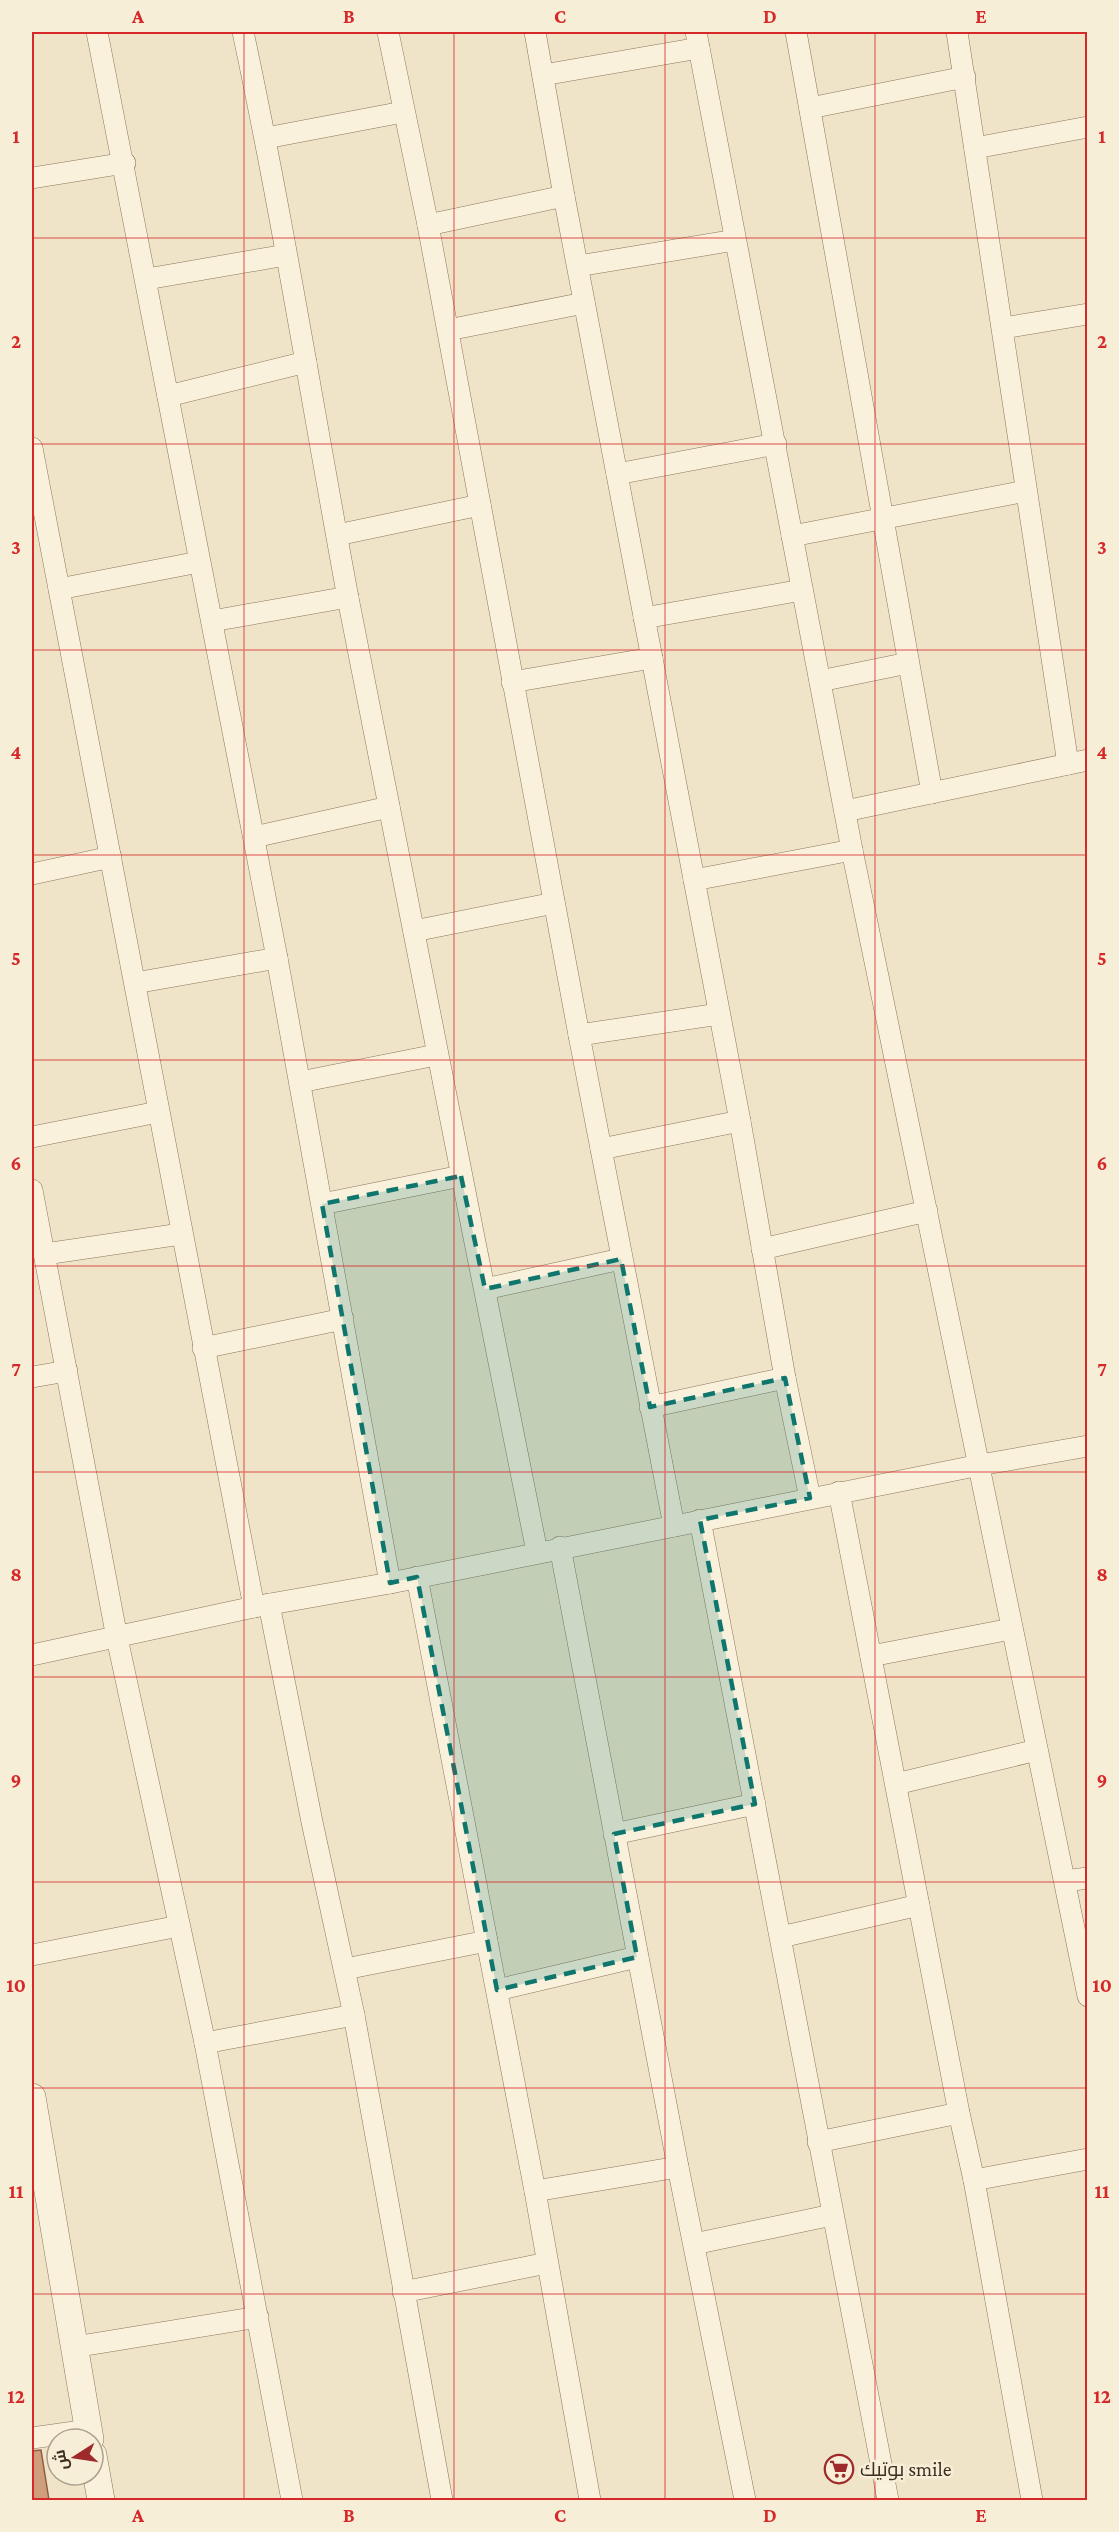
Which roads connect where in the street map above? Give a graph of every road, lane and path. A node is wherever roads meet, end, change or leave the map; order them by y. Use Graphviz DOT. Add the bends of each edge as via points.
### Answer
graph roads {
  1 [pos="97,32"];
  2 [pos="243,32"];
  3 [pos="388,32"];
  4 [pos="536,32"];
  5 [pos="796,32"];
  6 [pos="957,32"];
  7 [pos="698,40"];
  8 [pos="543,75"];
  9 [pos="965,77"];
  10 [pos="810,108"];
  11 [pos="403,112"];
  12 [pos="1088,127"];
  13 [pos="266,138"];
  14 [pos="975,148"];
  15 [pos="124,164"];
  16 [pos="32,178"];
  17 [pos="564,196"];
  18 [pos="428,225"];
  19 [pos="735,240"];
  20 [pos="286,255"];
  21 [pos="578,266"];
  22 [pos="147,279"];
  23 [pos="584,303"];
  24 [pos="1088,314"];
  25 [pos="1003,328"];
  26 [pos="448,330"];
  27 [pos="306,362"];
  28 [pos="168,396"];
  29 [pos="776,444"];
  30 [pos="32,448"];
  31 [pos="617,474"];
  32 [pos="1026,491"];
  33 [pos="480,505"];
  34 [pos="882,517"];
  35 [pos="337,535"];
  36 [pos="792,536"];
  37 [pos="199,562"];
  38 [pos="59,589"];
  39 [pos="802,590"];
  40 [pos="348,597"];
  41 [pos="644,618"];
  42 [pos="212,621"];
  43 [pos="652,658"];
  44 [pos="908,663"];
  45 [pos="820,681"];
  46 [pos="512,682"];
  47 [pos="1078,762"];
  48 [pos="932,792"];
  49 [pos="389,807"];
  50 [pos="845,811"];
  51 [pos="254,837"];
  52 [pos="852,850"];
  53 [pos="111,857"];
  54 [pos="32,874"];
  55 [pos="694,880"];
  56 [pos="554,903"];
  57 [pos="414,931"];
  58 [pos="277,958"];
  59 [pos="135,983"];
  60 [pos="719,1014"];
  61 [pos="579,1035"];
  62 [pos="436,1055"];
  63 [pos="300,1082"];
  64 [pos="158,1112"];
  65 [pos="740,1122"];
  66 [pos="32,1137"];
  67 [pos="601,1149"];
  68 [pos="461,1176"];
  69 [pos="32,1190"];
  70 [pos="321,1204"];
  71 [pos="927,1211"];
  72 [pos="181,1234"];
  73 [pos="762,1249"];
  74 [pos="45,1254"];
  75 [pos="621,1259"];
  76 [pos="485,1289"];
  77 [pos="343,1319"];
  78 [pos="203,1348"];
  79 [pos="67,1371"];
  80 [pos="32,1377"];
  81 [pos="785,1378"];
  82 [pos="650,1407"];
  83 [pos="1088,1446"];
  84 [pos="980,1465"];
  85 [pos="840,1492"];
  86 [pos="810,1498"];
  87 [pos="700,1520"];
  88 [pos="674,1526"];
  89 [pos="560,1547"];
  90 [pos="537,1552"];
  91 [pos="417,1577"];
  92 [pos="390,1583"];
  93 [pos="262,1606"];
  94 [pos="1011,1629"];
  95 [pos="117,1638"];
  96 [pos="32,1655"];
  97 [pos="871,1656"];
  98 [pos="1036,1750"];
  99 [pos="896,1784"];
  100 [pos="756,1804"];
  101 [pos="614,1834"];
  102 [pos="1088,1878"];
  103 [pos="1065,1881"];
  104 [pos="919,1905"];
  105 [pos="179,1926"];
  106 [pos="781,1937"];
  107 [pos="487,1941"];
  108 [pos="32,1955"];
  109 [pos="637,1957"];
  110 [pos="345,1969"];
  111 [pos="497,1990"];
  112 [pos="1088,1996"];
  113 [pos="354,2015"];
  114 [pos="206,2043"];
  115 [pos="32,2097"];
  116 [pos="959,2114"];
  117 [pos="818,2142"];
  118 [pos="1088,2159"];
  119 [pos="678,2166"];
  120 [pos="974,2180"];
  121 [pos="535,2191"];
  122 [pos="832,2215"];
  123 [pos="694,2244"];
  124 [pos="547,2263"];
  125 [pos="403,2292"];
  126 [pos="258,2317"];
  127 [pos="75,2347"];
  128 [pos="89,2427"];
  129 [pos="292,2500"];
  130 [pos="442,2500"];
  131 [pos="590,2500"];
  132 [pos="745,2500"];
  133 [pos="888,2500"];
  134 [pos="1032,2500"];
  1 -- 15 [label="street"];
  2 -- 13 [label="street"];
  3 -- 11 [label="street"];
  4 -- 8 [label="street"];
  5 -- 10 [label="street"];
  6 -- 9 [label="street"];
  7 -- 8 [label="street"];
  7 -- 19 [label="street"];
  8 -- 17 [label="street"];
  9 -- 10 [label="street"];
  9 -- 14 [label="street"];
  10 -- 34 [label="street"];
  11 -- 13 [label="street"];
  11 -- 18 [label="street"];
  12 -- 14 [label="street"];
  13 -- 20 [label="street"];
  14 -- 25 [label="street"];
  15 -- 16 [label="street"];
  15 -- 22 [label="street"];
  17 -- 18 [label="street"];
  17 -- 21 [label="street"];
  18 -- 26 [label="street"];
  19 -- 21 [label="street"];
  19 -- 29 [label="street"];
  20 -- 22 [label="street"];
  20 -- 27 [label="street"];
  21 -- 23 [label="street"];
  22 -- 28 [label="street"];
  23 -- 26 [label="street"];
  23 -- 31 [label="street"];
  24 -- 25 [label="street"];
  25 -- 32 [label="street"];
  26 -- 33 [label="street"];
  27 -- 28 [label="street"];
  27 -- 35 [label="street"];
  28 -- 37 [label="street"];
  29 -- 31 [label="street"];
  29 -- 36 [label="street"];
  30 -- 38 [label="street"];
  31 -- 41 [label="street"];
  32 -- 34 [label="street"];
  32 -- 47 [label="street"];
  33 -- 35 [label="street"];
  33 -- 46 [label="street"];
  34 -- 36 [label="street"];
  34 -- 44 [label="street"];
  35 -- 40 [label="street"];
  36 -- 39 [label="street"];
  37 -- 38 [label="street"];
  37 -- 42 [label="street"];
  38 -- 53 [label="street"];
  39 -- 41 [label="street"];
  39 -- 45 [label="street"];
  40 -- 42 [label="street"];
  40 -- 49 [label="street"];
  41 -- 43 [label="street"];
  42 -- 51 [label="street"];
  43 -- 46 [label="street"];
  43 -- 55 [label="street"];
  44 -- 45 [label="street"];
  44 -- 48 [label="street"];
  45 -- 50 [label="street"];
  46 -- 56 [label="street"];
  47 -- 48 [label="street"];
  48 -- 50 [label="street"];
  49 -- 51 [label="street"];
  49 -- 57 [label="street"];
  50 -- 52 [label="street"];
  51 -- 58 [label="street"];
  52 -- 55 [label="street"];
  52 -- 71 [label="street"];
  53 -- 54 [label="street"];
  53 -- 59 [label="street"];
  55 -- 60 [label="street"];
  56 -- 57 [label="street"];
  56 -- 61 [label="street"];
  57 -- 62 [label="street"];
  58 -- 59 [label="street"];
  58 -- 63 [label="street"];
  59 -- 64 [label="street"];
  60 -- 61 [label="street"];
  60 -- 65 [label="street"];
  61 -- 67 [label="street"];
  62 -- 63 [label="street"];
  62 -- 68 [label="street"];
  63 -- 70 [label="street"];
  64 -- 66 [label="street"];
  64 -- 72 [label="street"];
  65 -- 67 [label="street"];
  65 -- 73 [label="street"];
  67 -- 75 [label="street"];
  68 -- 70 [label="street"];
  68 -- 76 [label="street"];
  69 -- 74 [label="street"];
  70 -- 77 [label="street"];
  71 -- 73 [label="street"];
  71 -- 84 [label="street"];
  72 -- 74 [label="street"];
  72 -- 78 [label="street"];
  73 -- 81 [label="street"];
  74 -- 79 [label="street"];
  75 -- 76 [label="street"];
  75 -- 82 [label="street"];
  76 -- 90 [label="street"];
  77 -- 78 [label="street"];
  77 -- 92 [label="street"];
  78 -- 93 [label="street"];
  79 -- 80 [label="street"];
  79 -- 95 [label="street"];
  81 -- 82 [label="street"];
  81 -- 86 [label="street"];
  82 -- 88 [label="street"];
  83 -- 84 [label="street"];
  84 -- 85 [label="street"];
  84 -- 94 [label="street"];
  85 -- 86 [label="street"];
  85 -- 97 [label="street"];
  86 -- 87 [label="street"];
  87 -- 88 [label="street"];
  87 -- 100 [label="street"];
  88 -- 89 [label="street"];
  89 -- 90 [label="street"];
  89 -- 101 [label="street"];
  90 -- 91 [label="street"];
  91 -- 92 [label="street"];
  91 -- 107 [label="street"];
  92 -- 93 [label="street"];
  93 -- 95 [label="street"];
  93 -- 110 [label="street"];
  94 -- 97 [label="street"];
  94 -- 98 [label="street"];
  95 -- 96 [label="street"];
  95 -- 105 [label="street"];
  97 -- 99 [label="street"];
  98 -- 99 [label="street"];
  98 -- 103 [label="street"];
  99 -- 104 [label="street"];
  100 -- 101 [label="street"];
  100 -- 106 [label="street"];
  101 -- 109 [label="street"];
  102 -- 103 [label="street"];
  103 -- 112 [label="street"];
  104 -- 106 [label="street"];
  104 -- 116 [label="street"];
  105 -- 108 [label="street"];
  105 -- 114 [label="street"];
  106 -- 117 [label="street"];
  107 -- 110 [label="street"];
  107 -- 111 [label="street"];
  109 -- 111 [label="street"];
  109 -- 119 [label="street"];
  110 -- 113 [label="street"];
  111 -- 121 [label="street"];
  113 -- 114 [label="street"];
  113 -- 125 [label="street"];
  114 -- 126 [label="street"];
  115 -- 127 [label="street"];
  116 -- 117 [label="street"];
  116 -- 120 [label="street"];
  117 -- 122 [label="street"];
  118 -- 120 [label="street"];
  119 -- 121 [label="street"];
  119 -- 123 [label="street"];
  120 -- 134 [label="street"];
  121 -- 124 [label="street"];
  122 -- 123 [label="street"];
  122 -- 133 [label="street"];
  123 -- 132 [label="street"];
  124 -- 125 [label="street"];
  124 -- 131 [label="street"];
  125 -- 130 [label="street"];
  126 -- 127 [label="street"];
  126 -- 129 [label="street"];
  127 -- 128 [label="street"];
}
